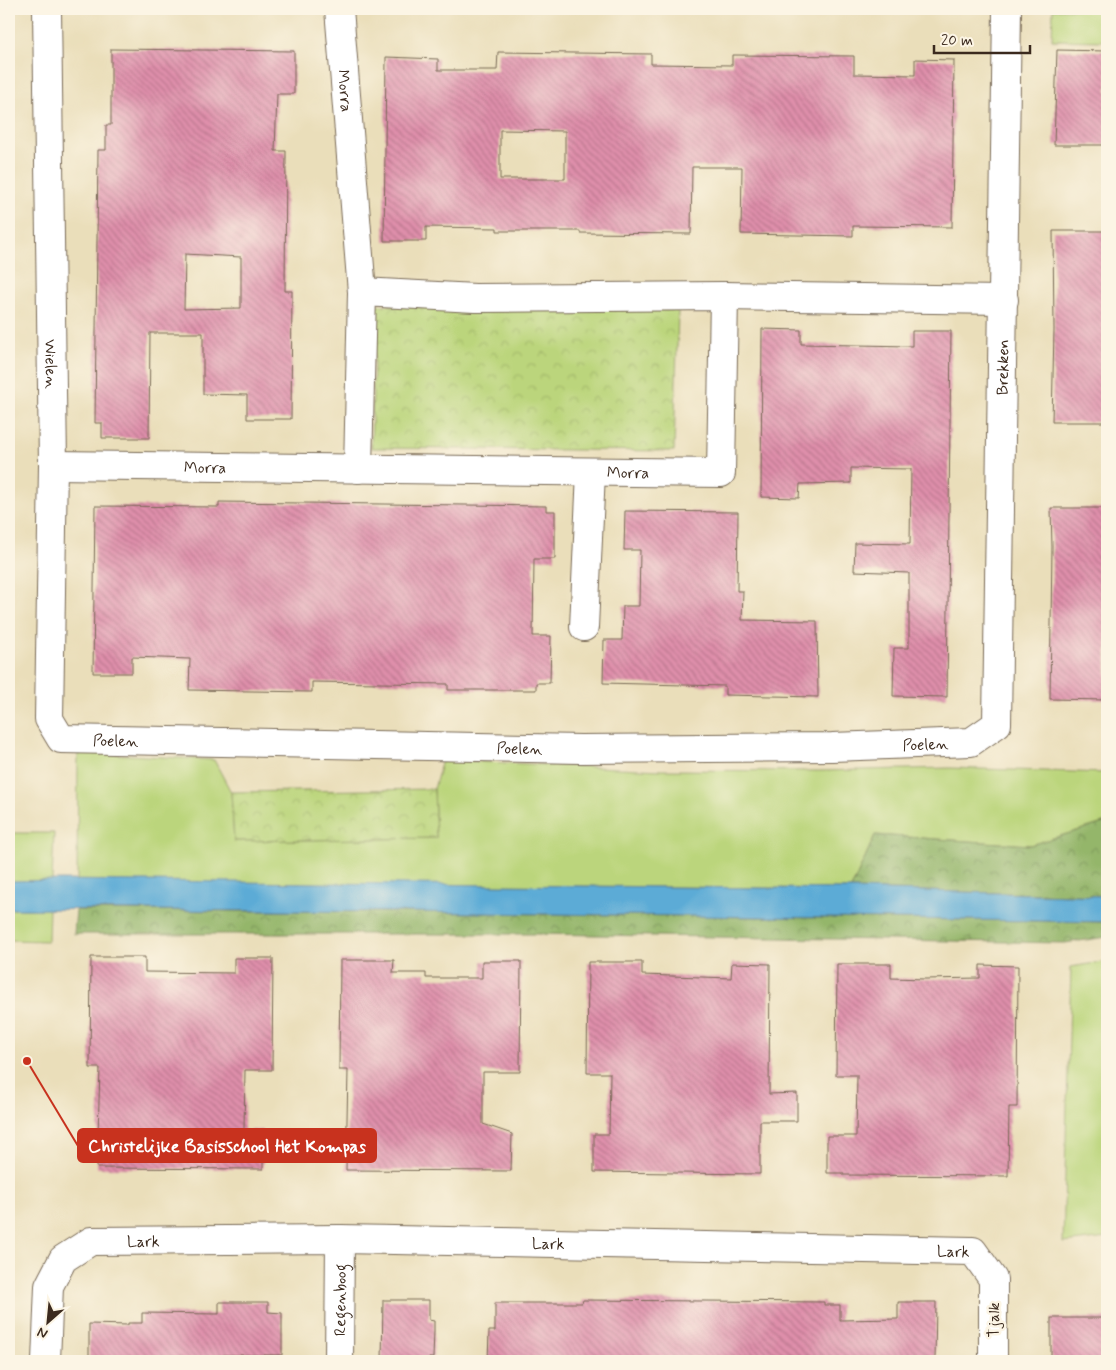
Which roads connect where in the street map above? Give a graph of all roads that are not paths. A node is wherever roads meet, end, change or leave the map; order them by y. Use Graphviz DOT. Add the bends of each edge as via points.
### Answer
graph roads {
  1 [pos="47,9"];
  2 [pos="339,9"];
  3 [pos="1007,9"];
  4 [pos="362,292"];
  5 [pos="724,296"];
  6 [pos="1004,300"];
  7 [pos="53,465"];
  8 [pos="358,469"];
  9 [pos="591,472"];
  10 [pos="584,627"];
  11 [pos="49,719"];
  12 [pos="997,724"];
  13 [pos="340,1239"];
  14 [pos="993,1279"];
  15 [pos="46,1361"];
  16 [pos="339,1361"];
  17 [pos="993,1361"];
  1 -- 7 [label="street, Wielen"];
  2 -- 4 [label="street, Morra"];
  3 -- 6 [label="street, Brekken"];
  4 -- 5 [label="street" via="475,298"];
  4 -- 8 [label="street, Morra"];
  5 -- 6 [label="street"];
  5 -- 9 [label="street, Morra" via="722,473"];
  6 -- 12 [label="street, Brekken"];
  7 -- 8 [label="street, Morra"];
  7 -- 11 [label="street, Wielen"];
  8 -- 9 [label="street, Morra"];
  9 -- 10 [label="street"];
  11 -- 12 [label="street, Poelen" via="61,739 580,750 971,742"];
  13 -- 14 [label="street, Lark" via="973,1251"];
  13 -- 15 [label="street, Lark" via="91,1241 63,1259 49,1286"];
  13 -- 16 [label="street, Regenboog"];
  14 -- 17 [label="street, Tjalk"];
}
